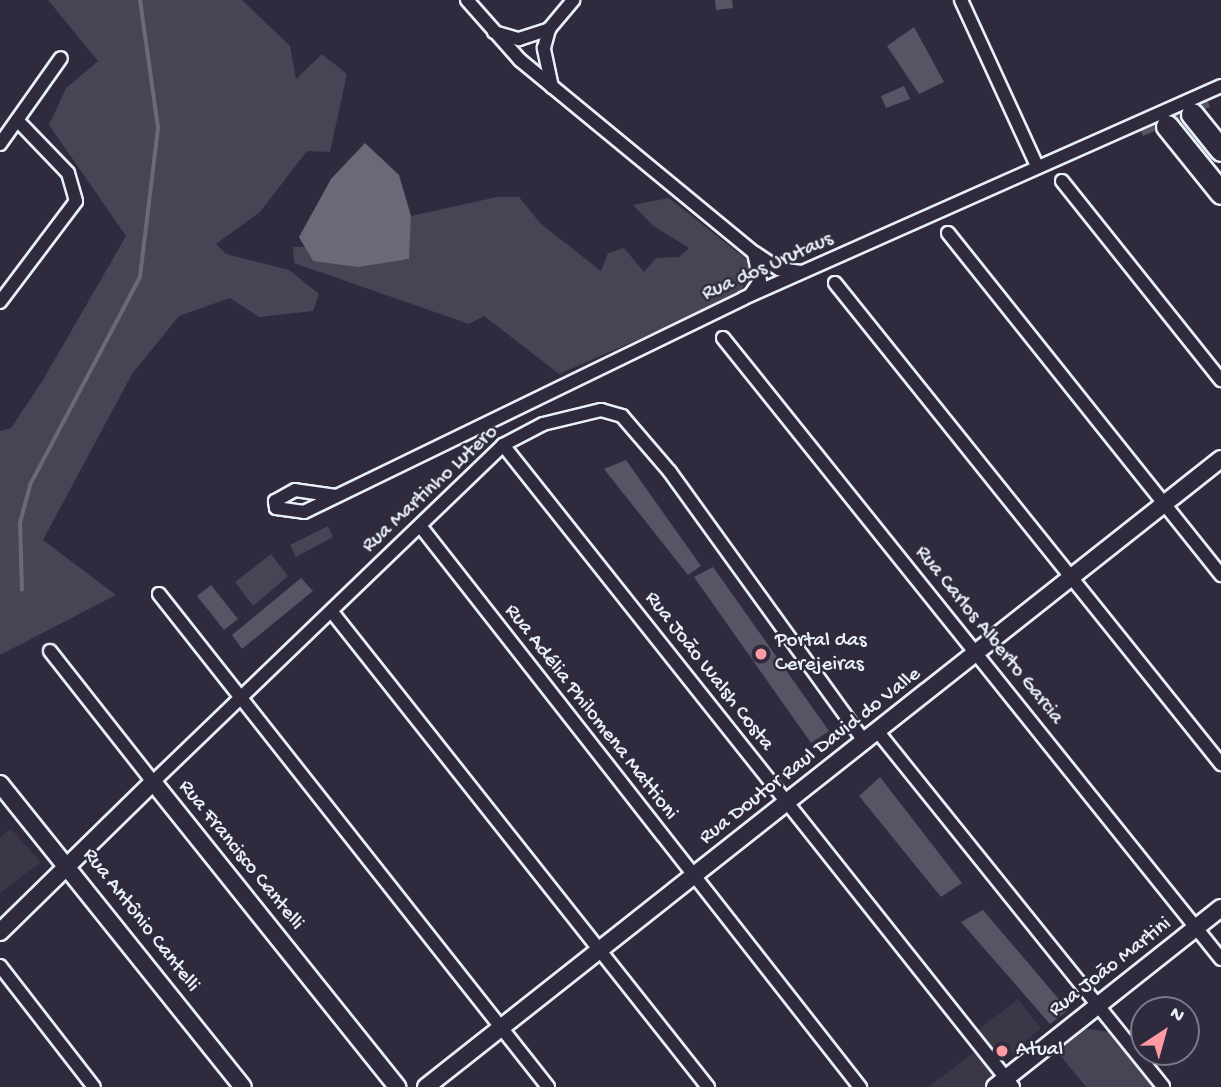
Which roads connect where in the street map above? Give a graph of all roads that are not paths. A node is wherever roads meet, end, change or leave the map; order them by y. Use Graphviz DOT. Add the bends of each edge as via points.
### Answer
graph roads {
  1 [pos="467,0"];
  2 [pos="573,0"];
  3 [pos="961,0"];
  4 [pos="488,29"];
  5 [pos="550,29"];
  6 [pos="61,58"];
  7 [pos="1221,86"];
  8 [pos="553,89"];
  9 [pos="1192,114"];
  10 [pos="18,121"];
  11 [pos="1167,126"];
  12 [pos="0,144"];
  13 [pos="1221,150"];
  14 [pos="1221,155"];
  15 [pos="1037,166"];
  16 [pos="1206,173"];
  17 [pos="1062,181"];
  18 [pos="1221,193"];
  19 [pos="948,233"];
  20 [pos="754,253"];
  21 [pos="811,269"];
  22 [pos="835,283"];
  23 [pos="744,298"];
  24 [pos="0,302"];
  25 [pos="723,338"];
  26 [pos="1221,380"];
  27 [pos="503,445"];
  28 [pos="1221,459"];
  29 [pos="336,496"];
  30 [pos="1164,504"];
  31 [pos="421,527"];
  32 [pos="1221,575"];
  33 [pos="1070,579"];
  34 [pos="159,594"];
  35 [pos="332,612"];
  36 [pos="50,651"];
  37 [pos="977,653"];
  38 [pos="240,698"];
  39 [pos="871,737"];
  40 [pos="1221,764"];
  41 [pos="153,782"];
  42 [pos="0,784"];
  43 [pos="788,803"];
  44 [pos="70,864"];
  45 [pos="694,878"];
  46 [pos="1221,908"];
  47 [pos="1197,927"];
  48 [pos="0,932"];
  49 [pos="602,951"];
  50 [pos="1221,959"];
  51 [pos="0,966"];
  52 [pos="1098,1005"];
  53 [pos="501,1028"];
  54 [pos="1005,1084"];
  55 [pos="94,1087"];
  56 [pos="243,1087"];
  57 [pos="397,1087"];
  58 [pos="426,1087"];
  59 [pos="548,1087"];
  60 [pos="708,1087"];
  61 [pos="860,1087"];
  62 [pos="1163,1087"];
  1 -- 4 [label="street"];
  2 -- 5 [label="street"];
  3 -- 15 [label="street"];
  4 -- 5 [label="street" via="519,39"];
  4 -- 8 [label="street"];
  5 -- 8 [label="street" via="544,65"];
  6 -- 10 [label="street"];
  7 -- 15 [label="street, Rua dos Urutaus"];
  8 -- 20 [label="street"];
  9 -- 13 [label="main road"];
  10 -- 12 [label="street"];
  10 -- 24 [label="street" via="68,173 76,195 69,217"];
  11 -- 16 [label="main road"];
  14 -- 16 [label="main road" via="1211,157"];
  15 -- 21 [label="street, Rua dos Urutaus"];
  16 -- 18 [label="main road"];
  17 -- 26 [label="street"];
  19 -- 30 [label="street"];
  20 -- 21 [label="street" via="793,273"];
  20 -- 23 [label="street" via="760,281"];
  21 -- 23 [label="street, Rua dos Urutaus"];
  22 -- 33 [label="street"];
  23 -- 29 [label="street, Rua dos Urutaus"];
  25 -- 37 [label="street, Rua Carlos Alberto Garcia"];
  27 -- 31 [label="street, Rua Martinho Lutero"];
  27 -- 39 [label="street, Rua Martinho Lutero" via="574,413 601,410 622,416 670,472"];
  27 -- 43 [label="street, Rua João Walsh Costa"];
  28 -- 30 [label="street, Rua Doutor Raul David do Valle"];
  30 -- 32 [label="street"];
  30 -- 33 [label="street, Rua Doutor Raul David do Valle"];
  31 -- 35 [label="street, Rua Martinho Lutero"];
  31 -- 45 [label="street, Rua Adélia Philomena Mattioni"];
  33 -- 37 [label="street, Rua Doutor Raul David do Valle"];
  33 -- 40 [label="street"];
  34 -- 38 [label="street"];
  35 -- 38 [label="street, Rua Martinho Lutero"];
  35 -- 49 [label="street"];
  36 -- 41 [label="street, Rua Francisco Cantelli"];
  37 -- 39 [label="street, Rua Doutor Raul David do Valle"];
  37 -- 47 [label="street, Rua Carlos Alberto Garcia"];
  38 -- 41 [label="street, Rua Martinho Lutero"];
  38 -- 53 [label="street"];
  39 -- 43 [label="street, Rua Doutor Raul David do Valle"];
  39 -- 52 [label="street, Rua Martinho Lutero"];
  41 -- 44 [label="street, Rua Martinho Lutero"];
  41 -- 57 [label="street, Rua Francisco Cantelli"];
  42 -- 44 [label="street, Rua Antônio Cantelli"];
  43 -- 45 [label="street, Rua Doutor Raul David do Valle"];
  43 -- 54 [label="street, Rua João Walsh Costa"];
  44 -- 48 [label="street, Rua Martinho Lutero"];
  44 -- 56 [label="street, Rua Antônio Cantelli"];
  45 -- 49 [label="street, Rua Doutor Raul David do Valle"];
  45 -- 61 [label="street, Rua Adélia Philomena Mattioni"];
  46 -- 47 [label="street, Rua João Martini"];
  47 -- 50 [label="street, Rua Carlos Alberto Garcia"];
  47 -- 52 [label="street, Rua João Martini"];
  49 -- 53 [label="street, Rua Doutor Raul David do Valle"];
  49 -- 60 [label="street"];
  51 -- 55 [label="street"];
  52 -- 54 [label="street, Rua João Martini"];
  52 -- 62 [label="street, Rua Martinho Lutero"];
  53 -- 58 [label="street, Rua Doutor Raul David do Valle"];
  53 -- 59 [label="street"];
}
